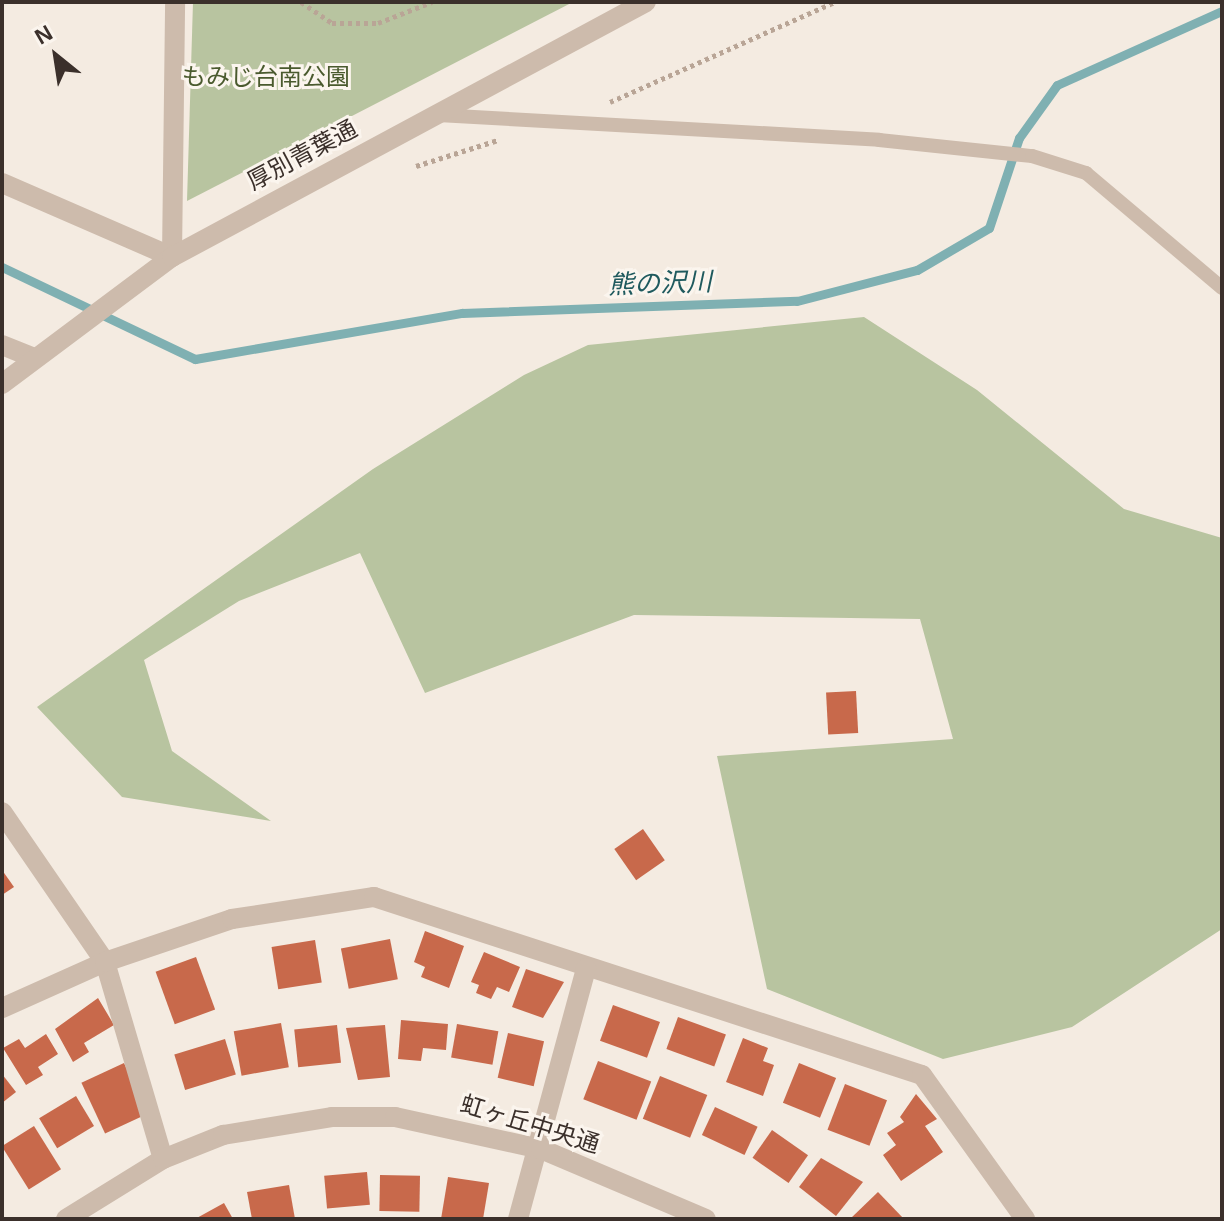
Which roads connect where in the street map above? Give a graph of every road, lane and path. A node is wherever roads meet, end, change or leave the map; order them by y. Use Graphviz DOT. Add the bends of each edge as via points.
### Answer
graph roads {
  1 [pos="175,2"];
  2 [pos="301,2"];
  3 [pos="432,2"];
  4 [pos="646,2"];
  5 [pos="835,2"];
  6 [pos="595,109"];
  7 [pos="434,115"];
  8 [pos="506,138"];
  9 [pos="416,166"];
  10 [pos="2,183"];
  11 [pos="172,257"];
  12 [pos="1222,288"];
  13 [pos="2,345"];
  14 [pos="34,358"];
  15 [pos="2,384"];
  16 [pos="2,812"];
  17 [pos="105,962"];
  18 [pos="586,968"];
  19 [pos="2,1008"];
  20 [pos="541,1149"];
  21 [pos="163,1159"];
  22 [pos="66,1219"];
  23 [pos="518,1219"];
  24 [pos="706,1219"];
  25 [pos="1025,1219"];
  1 -- 11 [label="street"];
  2 -- 3 [label="path" via="332,23 378,23"];
  4 -- 7 [label="street, 厚別青葉通"];
  5 -- 6 [label="path"];
  7 -- 11 [label="street, 厚別青葉通"];
  7 -- 12 [label="lane" via="1032,156 1086,173"];
  8 -- 9 [label="path"];
  10 -- 11 [label="street"];
  11 -- 14 [label="street, 厚別青葉通"];
  13 -- 14 [label="street"];
  14 -- 15 [label="street, 厚別青葉通"];
  16 -- 17 [label="street"];
  17 -- 18 [label="street" via="232,919 374,897"];
  17 -- 19 [label="street"];
  17 -- 21 [label="street"];
  18 -- 20 [label="street"];
  18 -- 25 [label="street" via="922,1075"];
  20 -- 21 [label="street, 虹ヶ丘中央通" via="438,1123 332,1117 235,1132"];
  20 -- 23 [label="street"];
  20 -- 24 [label="street, 虹ヶ丘中央通"];
  21 -- 22 [label="street, 虹ヶ丘中央通"];
}
